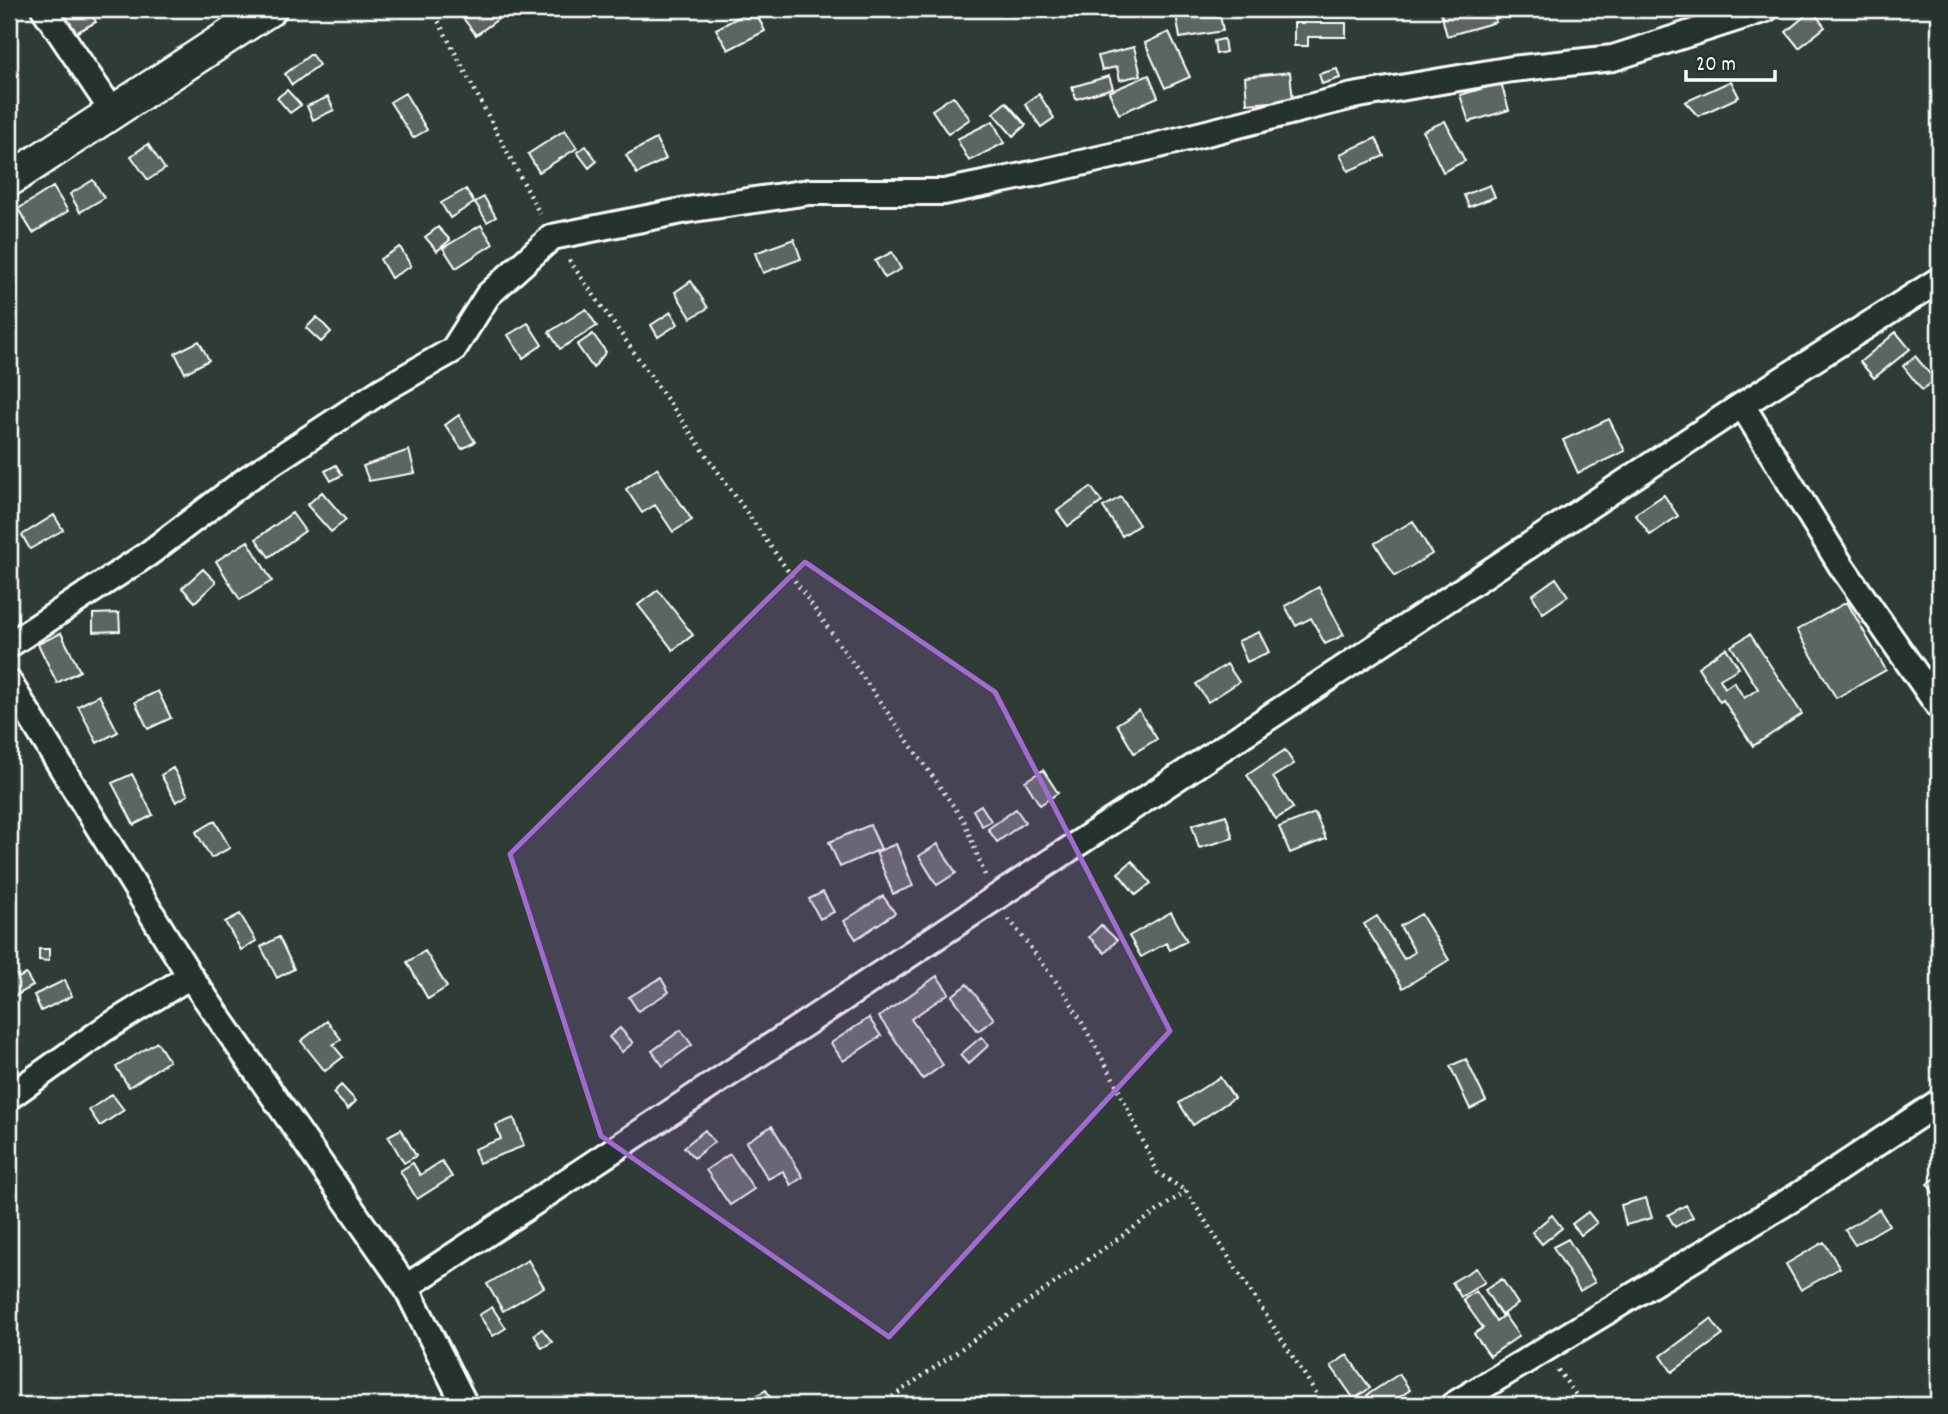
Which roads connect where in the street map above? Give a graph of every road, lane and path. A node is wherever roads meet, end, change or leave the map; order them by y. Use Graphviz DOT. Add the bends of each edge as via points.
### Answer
graph roads {
  1 [pos="44,9"];
  2 [pos="270,9"];
  3 [pos="432,9"];
  4 [pos="1766,9"];
  5 [pos="113,112"];
  6 [pos="9,180"];
  7 [pos="552,237"];
  8 [pos="1939,280"];
  9 [pos="1742,405"];
  10 [pos="9,645"];
  11 [pos="9,681"];
  12 [pos="1939,707"];
  13 [pos="994,899"];
  14 [pos="190,975"];
  15 [pos="9,1097"];
  16 [pos="1939,1102"];
  17 [pos="1186,1191"];
  18 [pos="405,1287"];
  19 [pos="1544,1350"];
  20 [pos="466,1405"];
  21 [pos="881,1405"];
  22 [pos="1324,1405"];
  23 [pos="1453,1405"];
  24 [pos="1583,1405"];
  1 -- 5 [label="street"];
  2 -- 5 [label="street"];
  3 -- 7 [label="path"];
  4 -- 7 [label="street" via="1613,58 1512,69 1353,96 1126,153 944,192 809,192"];
  5 -- 6 [label="street"];
  7 -- 10 [label="street" via="488,295 453,350 247,479 148,554"];
  7 -- 13 [label="path" via="964,821"];
  8 -- 9 [label="street"];
  9 -- 12 [label="street" via="1842,567"];
  9 -- 13 [label="street"];
  11 -- 14 [label="street"];
  13 -- 17 [label="path" via="1067,996 1112,1076 1157,1173"];
  13 -- 18 [label="street"];
  14 -- 15 [label="street"];
  14 -- 18 [label="street"];
  16 -- 19 [label="street" via="1802,1193"];
  17 -- 21 [label="path"];
  17 -- 22 [label="path"];
  18 -- 20 [label="street"];
  19 -- 23 [label="street"];
  19 -- 24 [label="path"];
}
